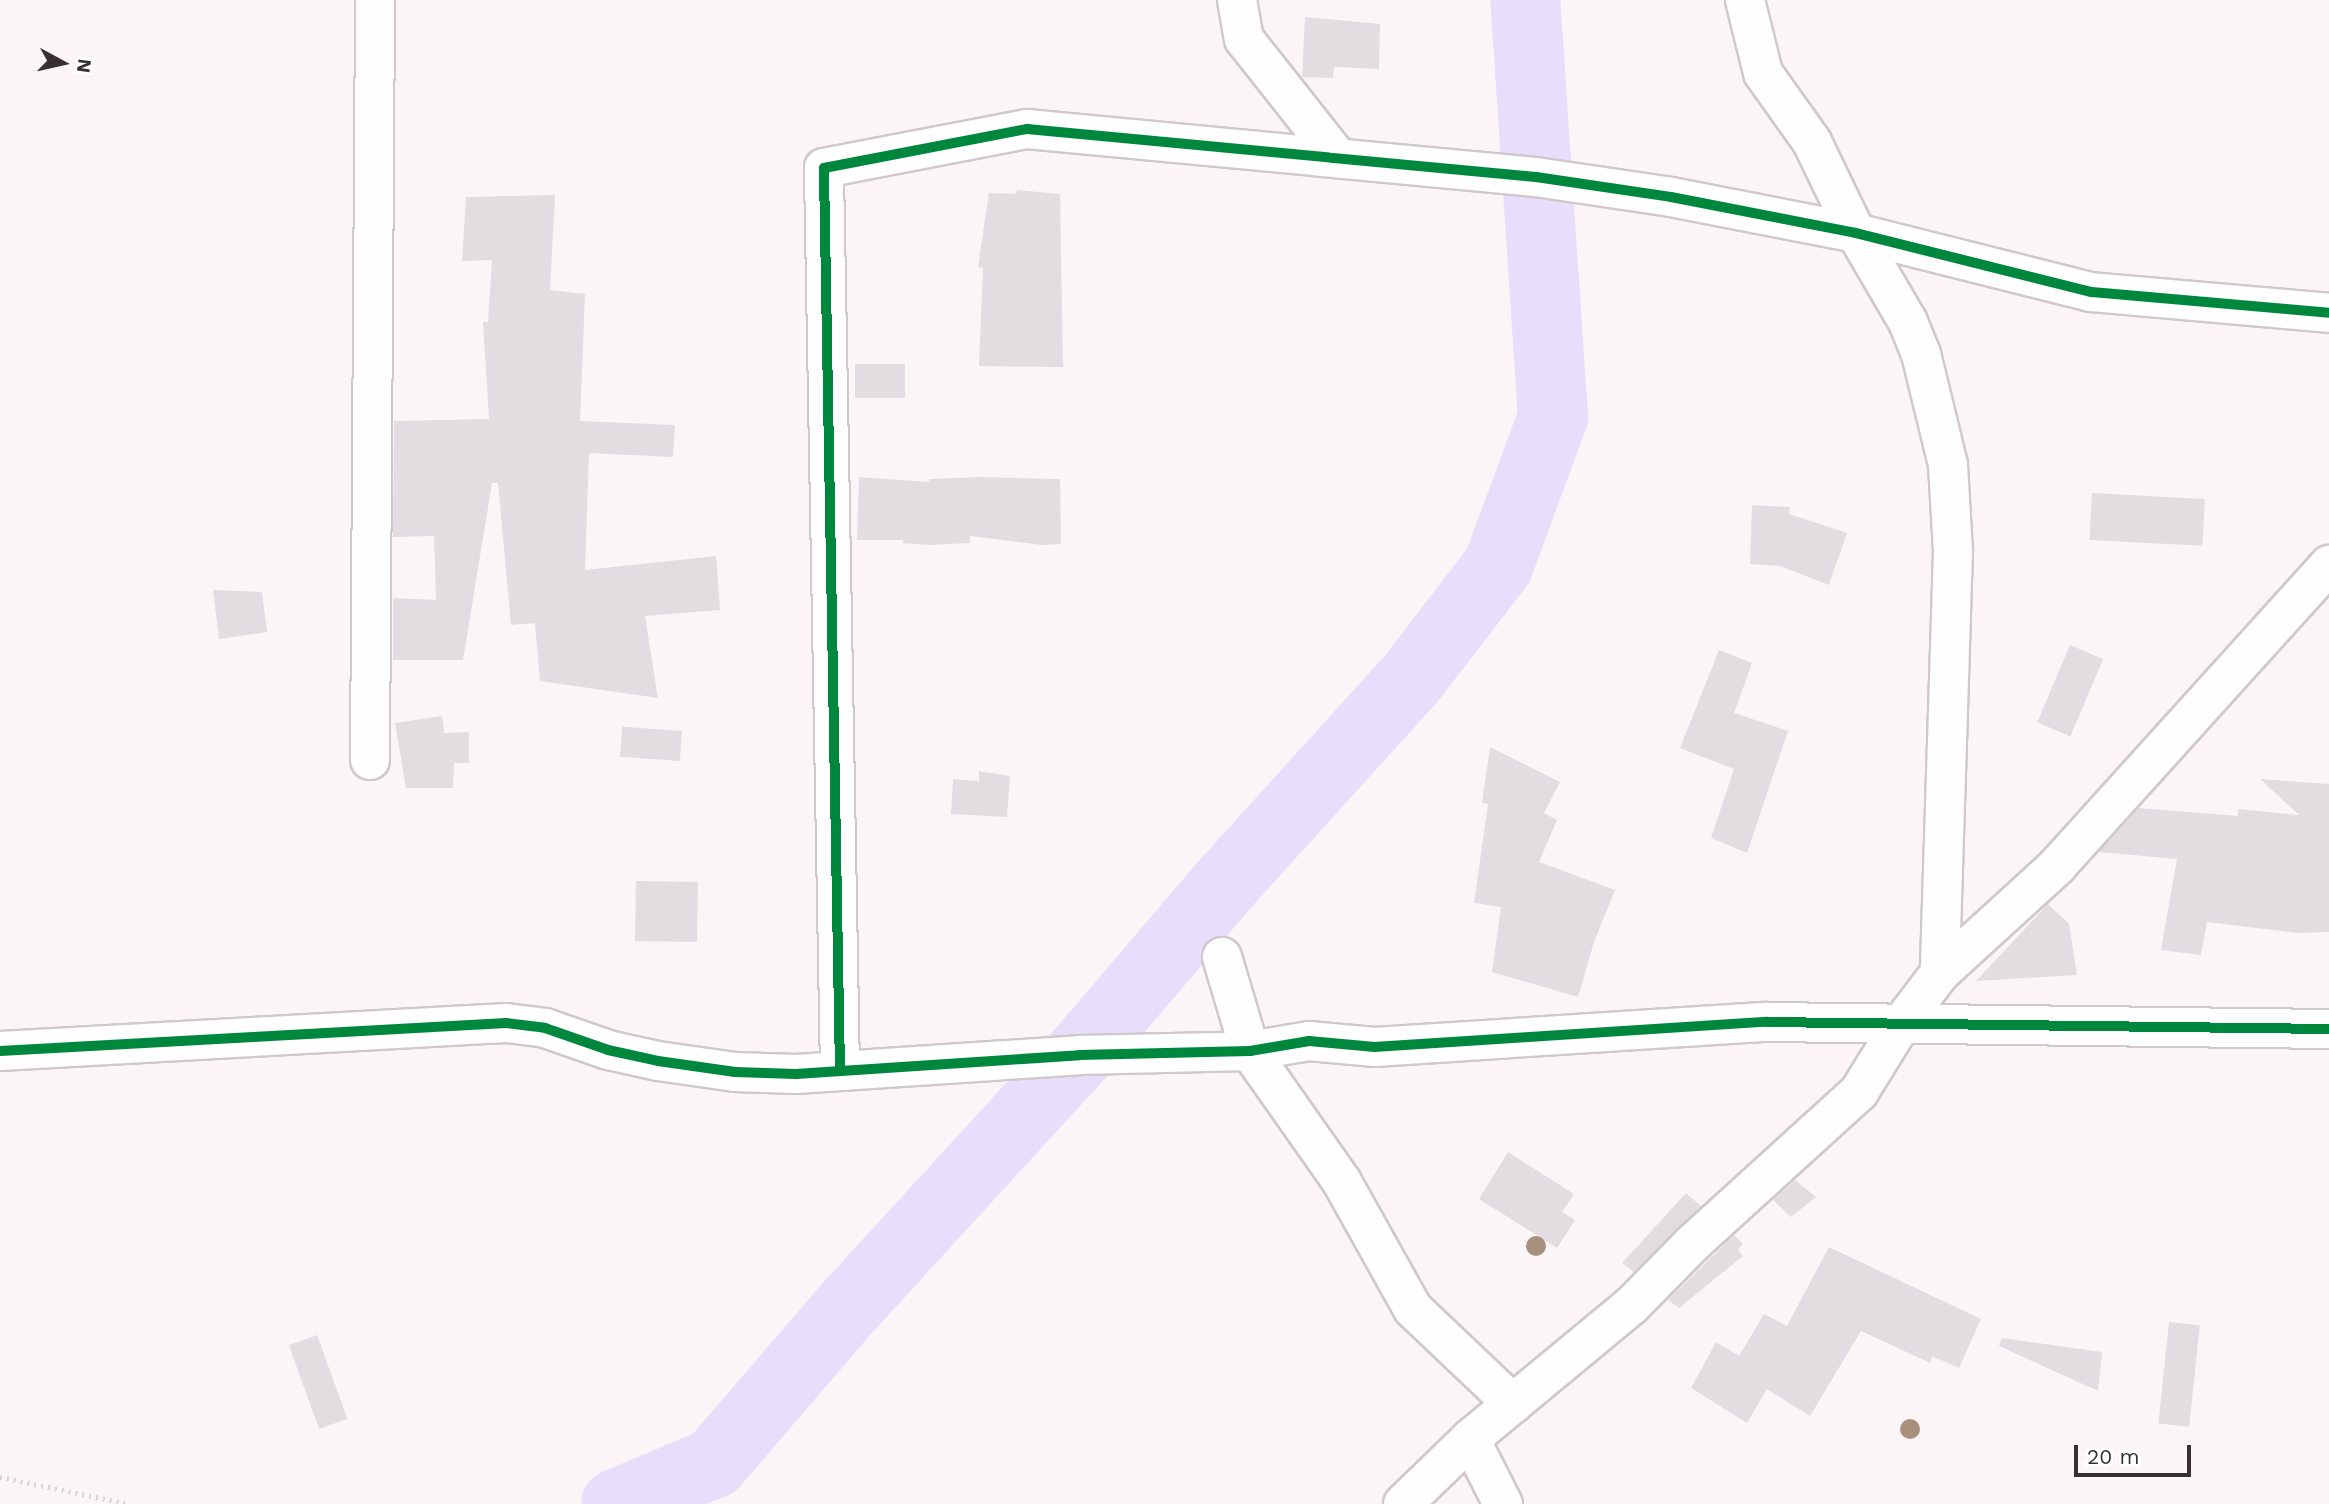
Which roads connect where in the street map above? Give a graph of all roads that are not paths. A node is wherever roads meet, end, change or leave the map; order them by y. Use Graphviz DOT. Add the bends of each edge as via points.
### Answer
graph roads {
  1 [pos="374,0"];
  2 [pos="1237,0"];
  3 [pos="1745,0"];
  4 [pos="1338,158"];
  5 [pos="1856,233"];
  6 [pos="2329,313"];
  7 [pos="2329,565"];
  8 [pos="370,760"];
  9 [pos="1222,957"];
  10 [pos="1940,973"];
  11 [pos="1901,1024"];
  12 [pos="2329,1029"];
  13 [pos="0,1051"];
  14 [pos="1251,1051"];
  15 [pos="840,1071"];
  16 [pos="1513,1404"];
  17 [pos="1470,1439"];
  18 [pos="1403,1504"];
  19 [pos="1503,1504"];
  1 -- 8 [label="street"];
  2 -- 4 [label="street" via="1244,39"];
  3 -- 5 [label="street" via="1763,73 1812,142"];
  4 -- 5 [label="street" via="1536,177 1671,197"];
  4 -- 15 [label="street" via="1027,129 824,168"];
  5 -- 6 [label="street" via="2091,292"];
  5 -- 10 [label="street" via="1922,354 1948,465 1953,551"];
  7 -- 10 [label="street" via="2057,866"];
  9 -- 14 [label="street"];
  10 -- 11 [label="street"];
  11 -- 12 [label="street"];
  11 -- 14 [label="street" via="1766,1022 1375,1048 1309,1041"];
  11 -- 16 [label="street" via="1858,1092 1693,1243 1632,1306"];
  13 -- 15 [label="street" via="506,1023 545,1028 608,1050 735,1072"];
  14 -- 15 [label="street" via="1079,1055"];
  14 -- 16 [label="street" via="1342,1182 1413,1310"];
  16 -- 17 [label="street"];
  17 -- 18 [label="street"];
  17 -- 19 [label="street"];
}
